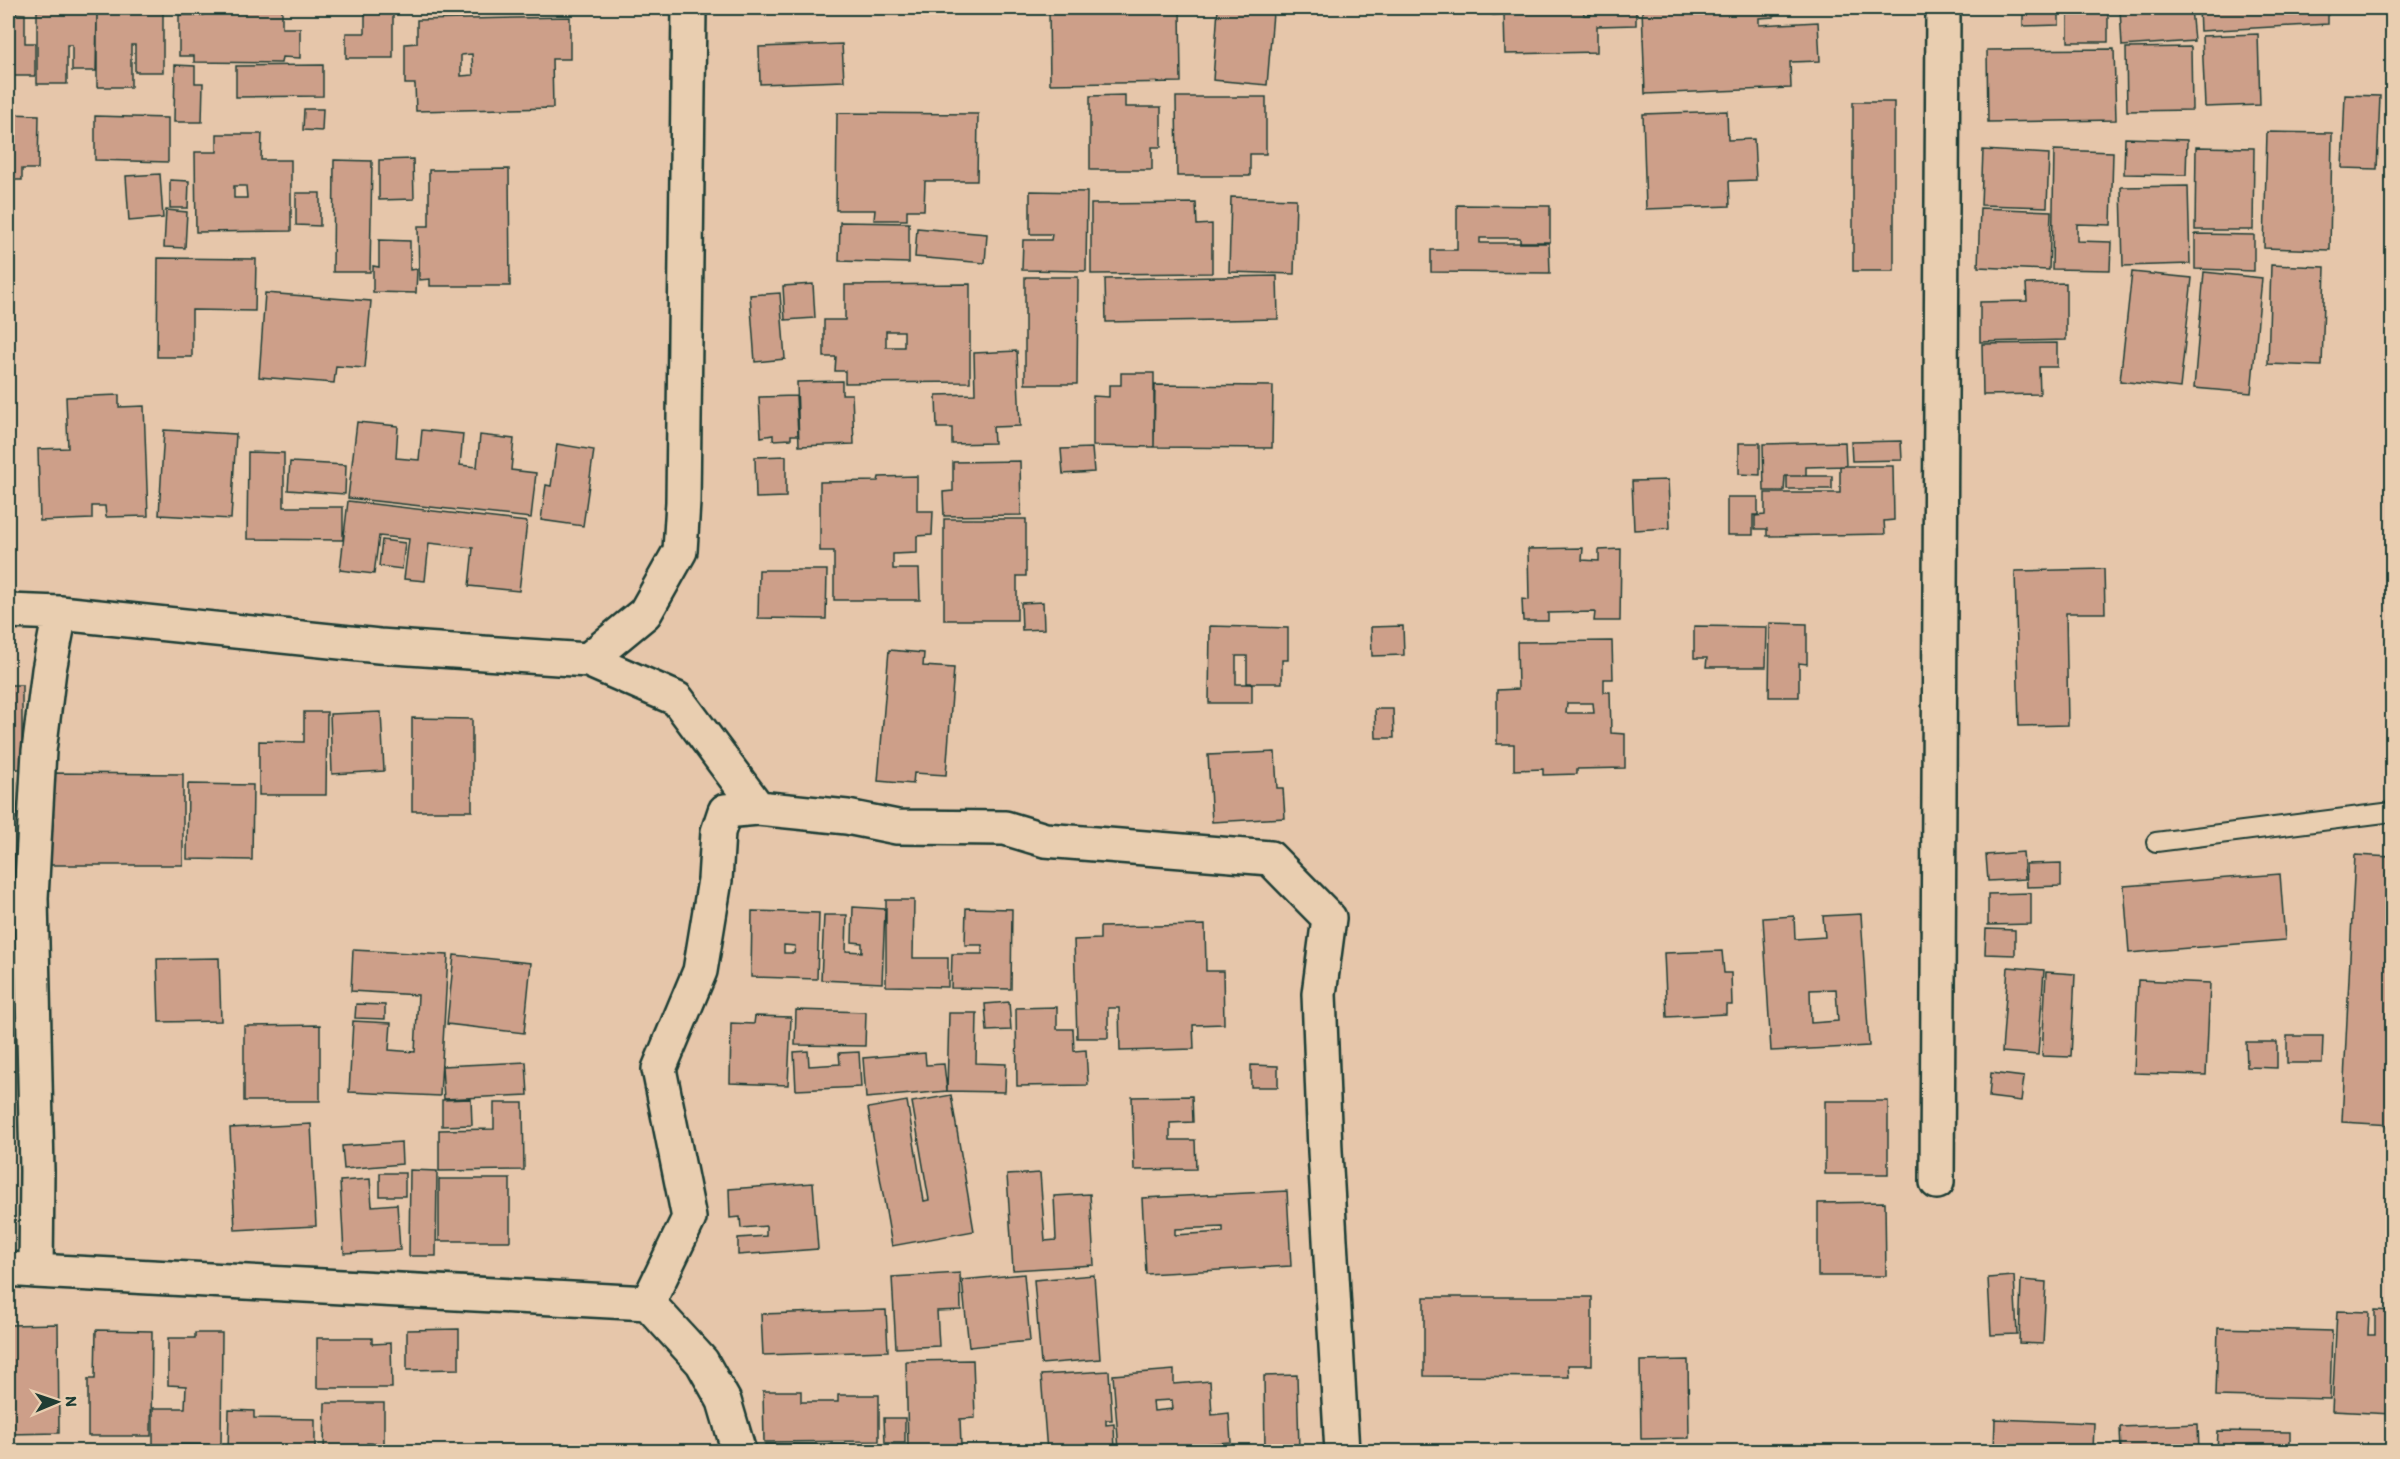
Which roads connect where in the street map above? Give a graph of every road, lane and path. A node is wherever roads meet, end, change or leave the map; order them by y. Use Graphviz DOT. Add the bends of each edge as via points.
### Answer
graph roads {
  1 [pos="689,8"];
  2 [pos="1943,8"];
  3 [pos="8,611"];
  4 [pos="60,613"];
  5 [pos="588,660"];
  6 [pos="758,808"];
  7 [pos="2392,813"];
  8 [pos="2156,842"];
  9 [pos="1937,1182"];
  10 [pos="22,1270"];
  11 [pos="648,1303"];
  12 [pos="739,1452"];
  13 [pos="1342,1452"];
  1 -- 5 [label="street" via="680,551 645,613"];
  2 -- 9 [label="street"];
  3 -- 4 [label="street"];
  4 -- 5 [label="street" via="379,646"];
  4 -- 10 [label="street" via="39,751 31,898 37,1171"];
  5 -- 6 [label="street" via="677,699"];
  6 -- 11 [label="street" via="725,811 718,832 715,880 700,971 659,1069 689,1218"];
  6 -- 13 [label="street" via="847,817 897,827 1005,828 1045,840 1270,858 1329,918 1319,994"];
  7 -- 8 [label="lane"];
  10 -- 11 [label="street"];
  11 -- 12 [label="street" via="702,1362 724,1401"];
}
